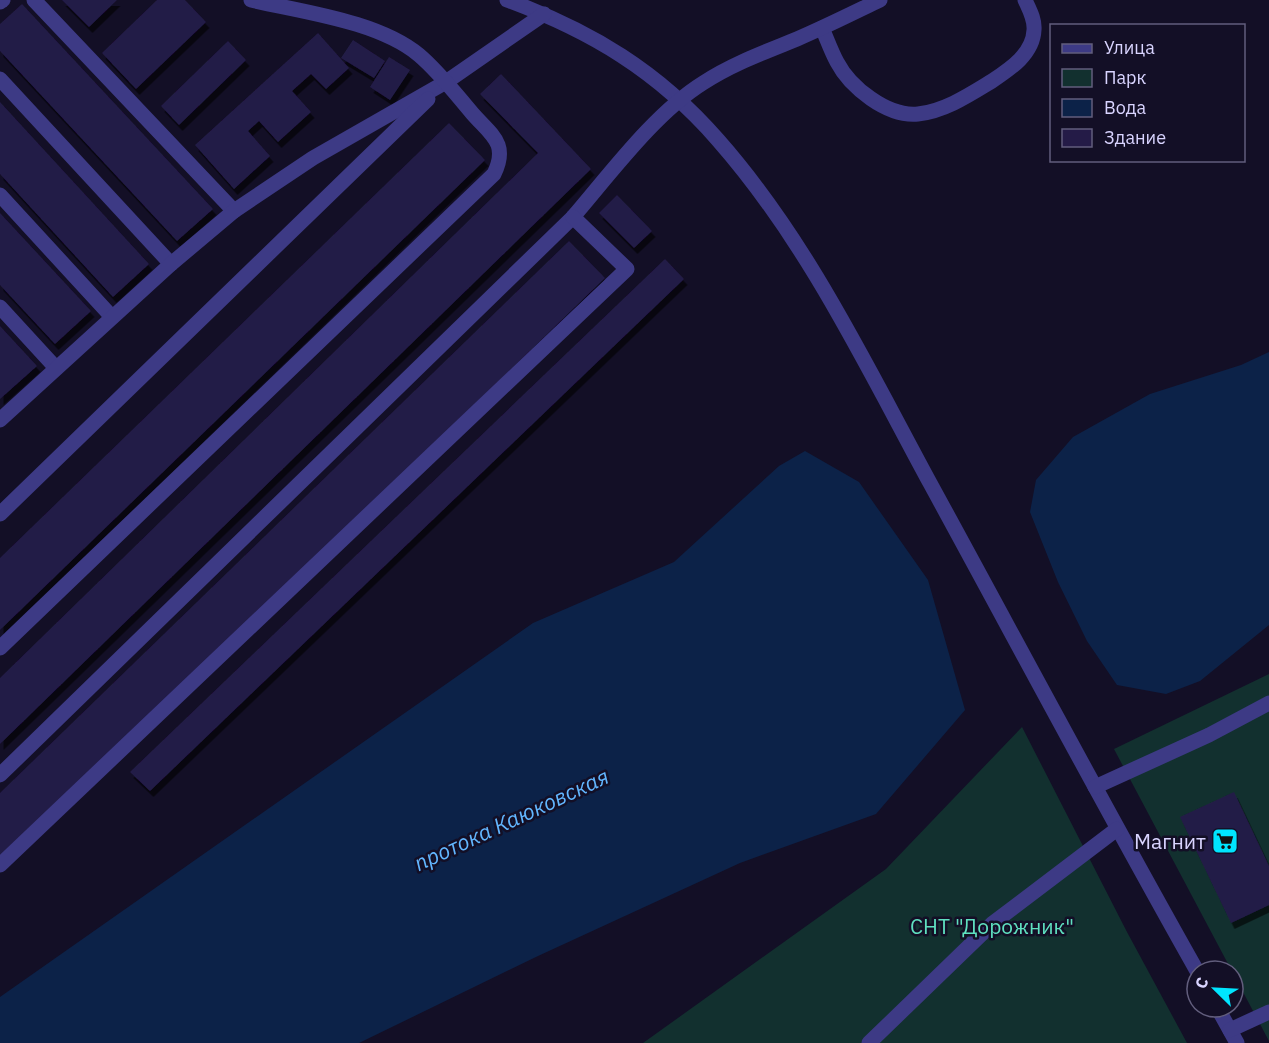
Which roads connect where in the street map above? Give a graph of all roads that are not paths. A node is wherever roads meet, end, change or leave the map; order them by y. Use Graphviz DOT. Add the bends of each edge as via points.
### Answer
graph roads {
  1 [pos="34,0"];
  2 [pos="251,0"];
  3 [pos="507,0"];
  4 [pos="880,0"];
  5 [pos="1025,0"];
  6 [pos="544,14"];
  7 [pos="822,28"];
  8 [pos="0,79"];
  9 [pos="446,82"];
  10 [pos="679,101"];
  11 [pos="0,195"];
  12 [pos="234,211"];
  13 [pos="573,217"];
  14 [pos="171,264"];
  15 [pos="0,307"];
  16 [pos="112,317"];
  17 [pos="56,368"];
  18 [pos="0,420"];
  19 [pos="0,514"];
  20 [pos="0,648"];
  21 [pos="1269,703"];
  22 [pos="0,775"];
  23 [pos="1095,787"];
  24 [pos="1117,829"];
  25 [pos="0,865"];
  26 [pos="1190,959"];
  27 [pos="1269,1012"];
  28 [pos="1224,1019"];
  29 [pos="1233,1036"];
  30 [pos="869,1043"];
  1 -- 12 [label="street"];
  2 -- 9 [label="street" via="375,31 418,55"];
  3 -- 6 [label="street"];
  4 -- 7 [label="street"];
  5 -- 7 [label="street" via="1034,31 1022,58 950,105 915,114 884,106 849,78"];
  6 -- 9 [label="street"];
  6 -- 10 [label="street" via="626,57"];
  7 -- 10 [label="street" via="730,68"];
  8 -- 14 [label="street"];
  9 -- 12 [label="street" via="314,158"];
  9 -- 19 [label="street"];
  9 -- 20 [label="street" via="500,145 501,160 494,174"];
  10 -- 13 [label="street" via="635,144"];
  10 -- 23 [label="street" via="748,177 810,267"];
  11 -- 16 [label="street"];
  12 -- 14 [label="street"];
  13 -- 22 [label="street"];
  13 -- 25 [label="street" via="627,269"];
  14 -- 16 [label="street"];
  15 -- 17 [label="street"];
  16 -- 17 [label="street"];
  17 -- 18 [label="street"];
  21 -- 23 [label="street"];
  23 -- 24 [label="street"];
  24 -- 26 [label="street"];
  24 -- 30 [label="street" via="993,923"];
  27 -- 29 [label="street"];
  28 -- 29 [label="street"];
}
